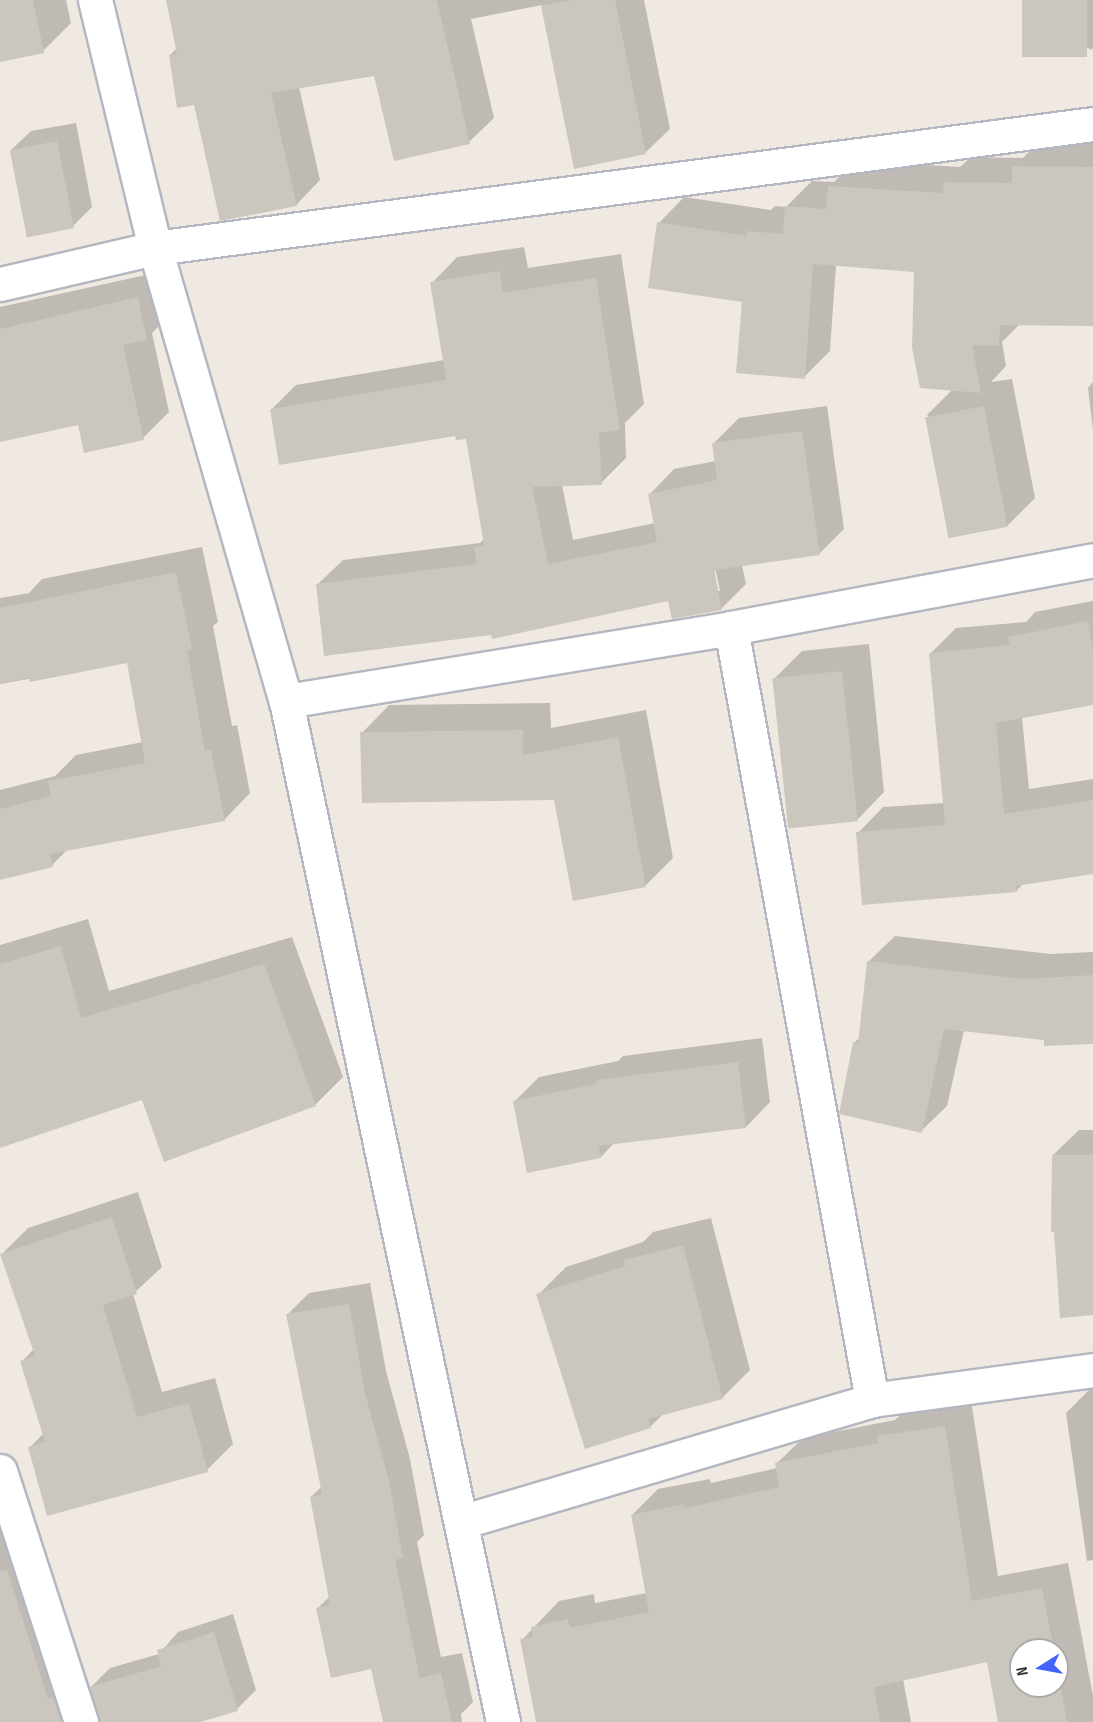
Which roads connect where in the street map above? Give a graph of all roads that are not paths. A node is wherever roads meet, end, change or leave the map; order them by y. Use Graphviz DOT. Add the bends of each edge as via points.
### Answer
graph roads {
  1 [pos="95,0"];
  2 [pos="1093,124"];
  3 [pos="155,248"];
  4 [pos="0,284"];
  5 [pos="1093,560"];
  6 [pos="731,628"];
  7 [pos="286,701"];
  8 [pos="1093,1370"];
  9 [pos="872,1400"];
  10 [pos="0,1472"];
  11 [pos="461,1522"];
  12 [pos="81,1722"];
  13 [pos="503,1722"];
  1 -- 3 [label="street"];
  2 -- 3 [label="street"];
  3 -- 4 [label="street"];
  3 -- 7 [label="street"];
  5 -- 6 [label="street"];
  6 -- 7 [label="street"];
  6 -- 9 [label="street"];
  7 -- 11 [label="street"];
  8 -- 9 [label="street"];
  9 -- 11 [label="street"];
  10 -- 12 [label="street"];
  11 -- 13 [label="street"];
}
